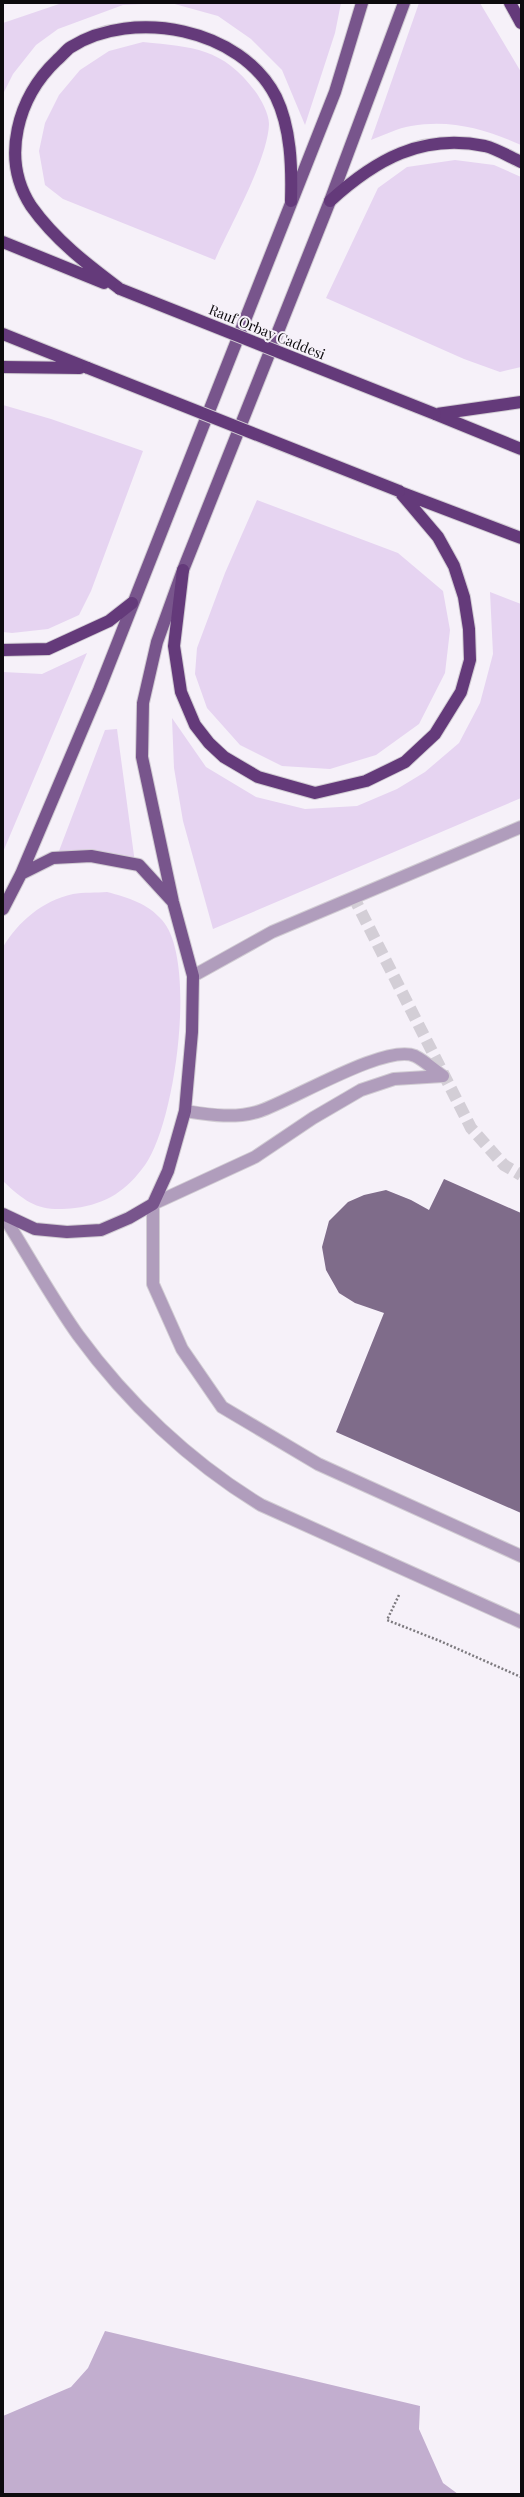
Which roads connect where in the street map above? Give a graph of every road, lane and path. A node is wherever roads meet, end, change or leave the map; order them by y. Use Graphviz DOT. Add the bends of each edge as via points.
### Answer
graph roads {
  1 [pos="362,3"];
  2 [pos="404,3"];
  3 [pos="510,3"];
  4 [pos="521,23"];
  5 [pos="521,162"];
  6 [pos="291,201"];
  7 [pos="330,201"];
  8 [pos="3,242"];
  9 [pos="120,290"];
  10 [pos="3,334"];
  11 [pos="3,367"];
  12 [pos="88,368"];
  13 [pos="521,402"];
  14 [pos="435,414"];
  15 [pos="521,449"];
  16 [pos="399,491"];
  17 [pos="521,538"];
  18 [pos="183,570"];
  19 [pos="132,603"];
  20 [pos="3,650"];
  21 [pos="521,827"];
  22 [pos="21,874"];
  23 [pos="172,902"];
  24 [pos="3,909"];
  25 [pos="193,976"];
  26 [pos="185,1111"];
  27 [pos="153,1204"];
  28 [pos="3,1214"];
  29 [pos="521,1556"];
  30 [pos="409,1572"];
  31 [pos="521,1622"];
  32 [pos="521,1677"];
  1 -- 6 [label="main road" via="335,92"];
  2 -- 7 [label="main road"];
  3 -- 4 [label="highway"];
  5 -- 7 [label="highway" via="486,146 454,143 411,147 356,176"];
  6 -- 9 [label="highway" via="289,148 284,120 275,96 259,73 226,46 184,30 154,27 107,31 71,47 48,68 30,92 17,124 14,151 16,167 30,205 76,256"];
  6 -- 19 [label="main road"];
  7 -- 18 [label="main road"];
  8 -- 9 [label="highway, Rauf Orbay Caddesi"];
  9 -- 14 [label="highway, Rauf Orbay Caddesi, bridge"];
  10 -- 12 [label="highway"];
  11 -- 12 [label="highway"];
  12 -- 16 [label="highway, bridge"];
  13 -- 14 [label="highway"];
  14 -- 15 [label="highway, Rauf Orbay Caddesi"];
  16 -- 17 [label="highway"];
  16 -- 18 [label="highway" via="438,537 454,566 464,597 470,660 461,692 435,734 405,762 366,781 315,792 258,777 224,757 209,743 195,725 181,692 174,646"];
  18 -- 23 [label="main road" via="157,642 144,703 142,758"];
  19 -- 20 [label="highway" via="109,621 48,649"];
  19 -- 22 [label="main road"];
  21 -- 25 [label="street" via="272,932"];
  22 -- 23 [label="main road" via="53,858 91,856 139,865"];
  22 -- 24 [label="main road"];
  23 -- 25 [label="main road"];
  25 -- 26 [label="main road" via="192,1032"];
  26 -- 27 [label="main road" via="168,1171"];
  26 -- 27 [label="street" via="227,1117 259,1111 301,1094 357,1066 393,1055 414,1056 443,1076 394,1079 361,1090 255,1157"];
  27 -- 28 [label="main road" via="129,1218 94,1231 35,1229"];
  27 -- 29 [label="street" via="153,1284 182,1349 222,1407 318,1464"];
  28 -- 30 [label="street" via="78,1335 151,1421 239,1492 261,1505"];
  30 -- 31 [label="street"];
  30 -- 32 [label="path" via="387,1620"];
}
